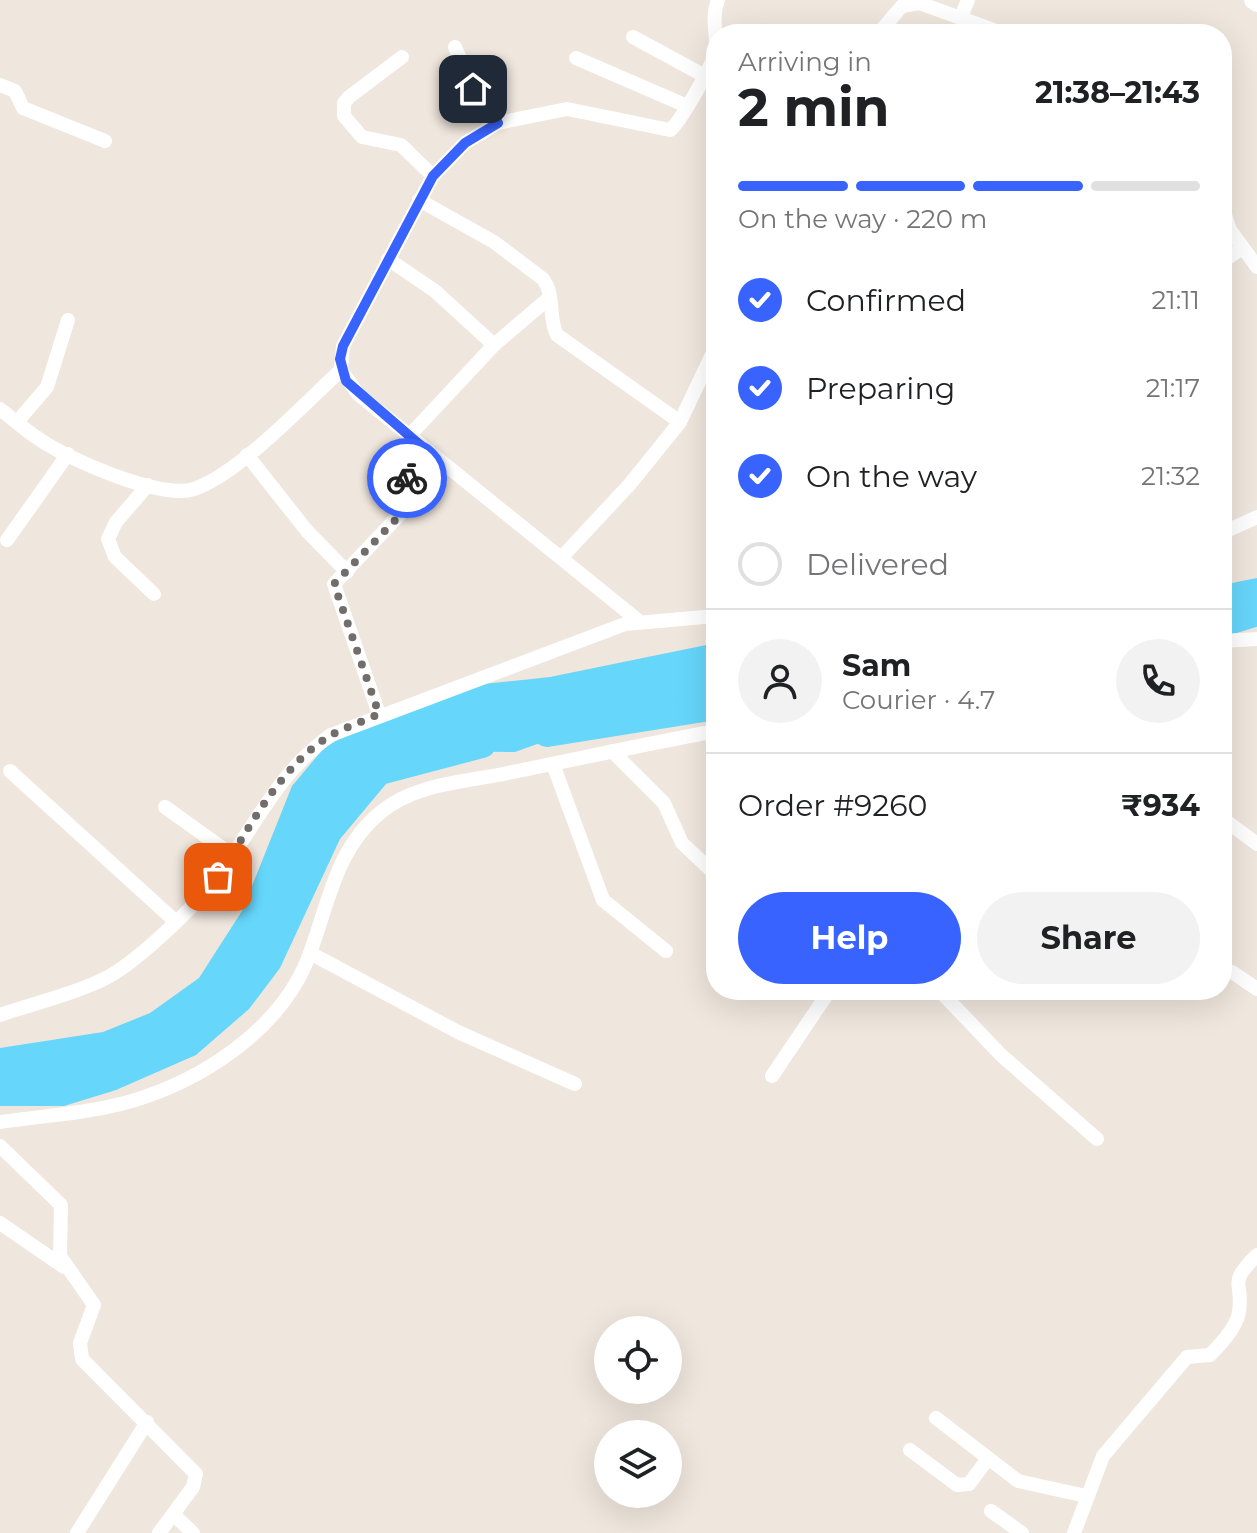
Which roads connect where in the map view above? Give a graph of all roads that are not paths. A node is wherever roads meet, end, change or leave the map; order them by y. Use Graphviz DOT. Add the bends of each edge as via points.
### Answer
graph roads {
  1 [pos="718,0"];
  2 [pos="968,0"];
  3 [pos="961,17"];
  4 [pos="712,24"];
  5 [pos="887,24"];
  6 [pos="979,24"];
  7 [pos="633,37"];
  8 [pos="455,47"];
  9 [pos="402,57"];
  10 [pos="576,58"];
  11 [pos="706,70"];
  12 [pos="703,75"];
  13 [pos="0,85"];
  14 [pos="687,106"];
  15 [pos="498,123"];
  16 [pos="105,141"];
  17 [pos="433,176"];
  18 [pos="419,200"];
  19 [pos="1232,233"];
  20 [pos="1242,248"];
  21 [pos="1232,255"];
  22 [pos="388,259"];
  23 [pos="1257,267"];
  24 [pos="549,298"];
  25 [pos="68,320"];
  26 [pos="494,345"];
  27 [pos="706,367"];
  28 [pos="341,370"];
  29 [pos="0,409"];
  30 [pos="17,422"];
  31 [pos="680,422"];
  32 [pos="409,436"];
  33 [pos="427,451"];
  34 [pos="68,454"];
  35 [pos="247,455"];
  36 [pos="148,485"];
  37 [pos="1257,517"];
  38 [pos="1232,528"];
  39 [pos="7,540"];
  40 [pos="562,557"];
  41 [pos="347,572"];
  42 [pos="154,594"];
  43 [pos="706,617"];
  44 [pos="640,622"];
  45 [pos="1257,639"];
  46 [pos="1232,640"];
  47 [pos="379,714"];
  48 [pos="706,733"];
  49 [pos="612,751"];
  50 [pos="553,764"];
  51 [pos="10,771"];
  52 [pos="165,807"];
  53 [pos="1232,825"];
  54 [pos="1257,844"];
  55 [pos="232,855"];
  56 [pos="706,866"];
  57 [pos="175,921"];
  58 [pos="666,951"];
  59 [pos="310,953"];
  60 [pos="1232,972"];
  61 [pos="1257,989"];
  62 [pos="823,1000"];
  63 [pos="949,1000"];
  64 [pos="0,1015"];
  65 [pos="772,1076"];
  66 [pos="575,1084"];
  67 [pos="0,1122"];
  68 [pos="1097,1139"];
  69 [pos="0,1146"];
  70 [pos="0,1223"];
  71 [pos="1257,1255"];
  72 [pos="65,1267"];
  73 [pos="936,1418"];
  74 [pos="147,1422"];
  75 [pos="910,1450"];
  76 [pos="987,1460"];
  77 [pos="1086,1496"];
  78 [pos="991,1511"];
  79 [pos="173,1514"];
  80 [pos="77,1533"];
  81 [pos="159,1533"];
  82 [pos="193,1533"];
  83 [pos="1022,1533"];
  84 [pos="1074,1533"];
  1 -- 4 [label="street"];
  2 -- 3 [label="street"];
  3 -- 5 [label="street" via="910,3"];
  3 -- 6 [label="street"];
  7 -- 12 [label="street"];
  8 -- 15 [label="street" via="473,89"];
  9 -- 17 [label="street" via="349,97 344,116 362,137 401,145"];
  10 -- 14 [label="street"];
  11 -- 12 [label="street"];
  12 -- 14 [label="street"];
  13 -- 16 [label="street" via="15,91 23,108"];
  14 -- 15 [label="street" via="670,130 567,109"];
  15 -- 17 [label="street" via="465,143"];
  17 -- 18 [label="street"];
  18 -- 22 [label="street"];
  18 -- 24 [label="street" via="507,251 543,279"];
  19 -- 20 [label="street"];
  20 -- 21 [label="street"];
  20 -- 23 [label="street"];
  22 -- 26 [label="street" via="435,291"];
  22 -- 28 [label="street" via="343,346"];
  24 -- 26 [label="street"];
  24 -- 31 [label="street" via="557,335"];
  25 -- 30 [label="street" via="47,387"];
  26 -- 32 [label="street"];
  27 -- 31 [label="street"];
  28 -- 32 [label="street" via="358,394"];
  28 -- 35 [label="street"];
  29 -- 30 [label="street"];
  30 -- 34 [label="street"];
  31 -- 40 [label="street"];
  32 -- 33 [label="street"];
  33 -- 40 [label="street"];
  33 -- 41 [label="street" via="407,478 407,507"];
  34 -- 36 [label="street"];
  34 -- 39 [label="street"];
  35 -- 36 [label="street" via="193,489"];
  35 -- 41 [label="street" via="298,521"];
  36 -- 42 [label="street" via="108,539 115,557"];
  37 -- 38 [label="street"];
  40 -- 44 [label="street"];
  41 -- 47 [label="street" via="333,591"];
  43 -- 44 [label="street"];
  44 -- 47 [label="street"];
  45 -- 46 [label="street"];
  47 -- 55 [label="street" via="331,735 298,762"];
  48 -- 49 [label="street"];
  49 -- 50 [label="street"];
  49 -- 56 [label="street" via="664,803 682,843"];
  50 -- 58 [label="street" via="603,900"];
  50 -- 59 [label="street" via="440,786 383,810 342,859"];
  51 -- 57 [label="street"];
  52 -- 55 [label="street"];
  53 -- 54 [label="street"];
  55 -- 57 [label="street"];
  57 -- 64 [label="street" via="105,979"];
  59 -- 66 [label="street" via="458,1032"];
  59 -- 67 [label="street" via="260,1028 191,1077 129,1102"];
  60 -- 61 [label="street"];
  62 -- 65 [label="street"];
  63 -- 68 [label="street" via="1001,1055"];
  69 -- 72 [label="street" via="61,1205 59,1245"];
  70 -- 72 [label="street"];
  71 -- 77 [label="street" via="1239,1276 1239,1311 1222,1341 1210,1355 1187,1357 1103,1456"];
  72 -- 74 [label="street" via="94,1305 80,1343 82,1359"];
  73 -- 76 [label="street"];
  74 -- 79 [label="street" via="196,1474"];
  74 -- 80 [label="street"];
  75 -- 76 [label="street" via="957,1485 969,1484"];
  76 -- 77 [label="street" via="1018,1481"];
  77 -- 84 [label="street"];
  78 -- 83 [label="street"];
  79 -- 81 [label="street"];
  79 -- 82 [label="street"];
}
